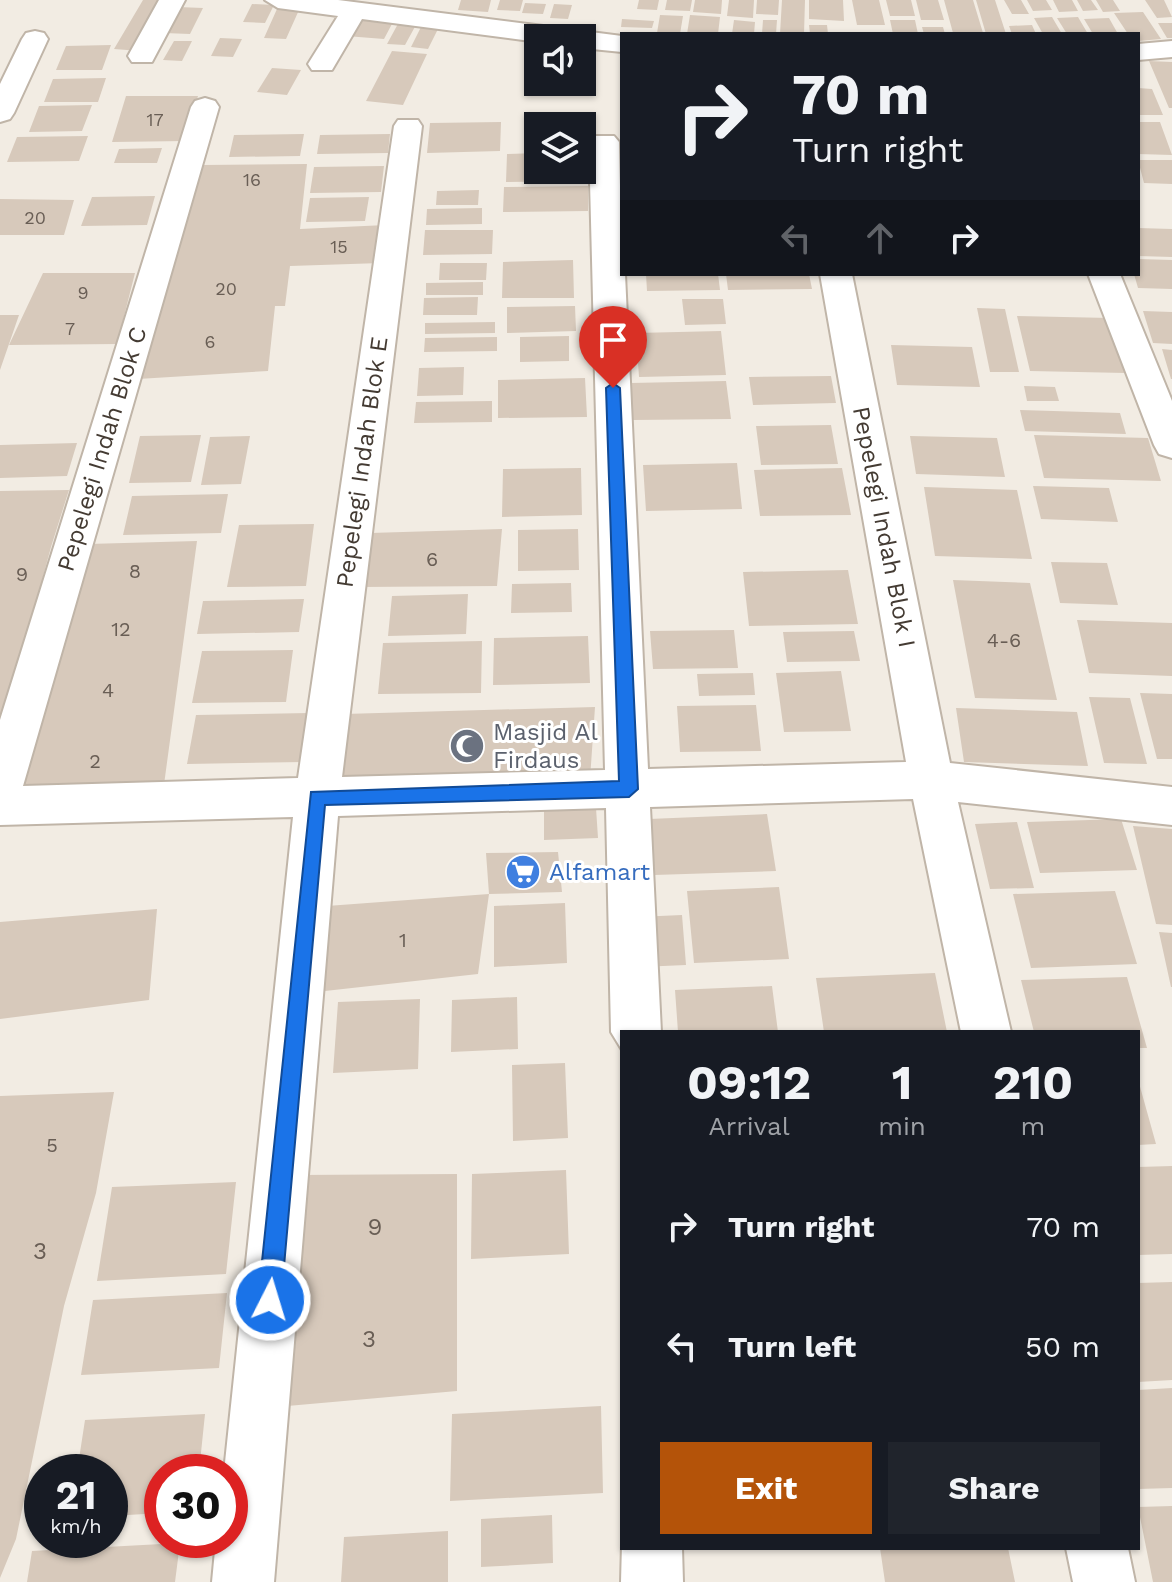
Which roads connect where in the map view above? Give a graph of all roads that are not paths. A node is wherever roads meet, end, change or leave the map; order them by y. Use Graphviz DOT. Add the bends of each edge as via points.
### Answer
graph roads {
  1 [pos="172,0"];
  2 [pos="278,0"];
  3 [pos="354,11"];
  4 [pos="524,32"];
  5 [pos="35,39"];
  6 [pos="596,41"];
  7 [pos="620,44"];
  8 [pos="1172,49"];
  9 [pos="1140,52"];
  10 [pos="142,56"];
  11 [pos="322,64"];
  12 [pos="205,107"];
  13 [pos="0,113"];
  14 [pos="408,126"];
  15 [pos="604,142"];
  16 [pos="836,276"];
  17 [pos="1105,276"];
  18 [pos="1172,445"];
  19 [pos="931,780"];
  20 [pos="629,789"];
  21 [pos="0,791"];
  22 [pos="317,798"];
  23 [pos="0,806"];
  24 [pos="1172,806"];
  25 [pos="636,1030"];
  26 [pos="986,1030"];
  27 [pos="651,1550"];
  28 [pos="1097,1550"];
  29 [pos="243,1582"];
  30 [pos="652,1582"];
  31 [pos="1104,1582"];
  1 -- 10 [label="street"];
  2 -- 3 [label="street"];
  3 -- 4 [label="street"];
  3 -- 11 [label="street"];
  5 -- 13 [label="street"];
  6 -- 7 [label="street"];
  8 -- 9 [label="street"];
  12 -- 21 [label="street, Pepelegi Indah Blok C"];
  14 -- 22 [label="street, Pepelegi Indah Blok E"];
  15 -- 20 [label="street"];
  16 -- 19 [label="street, Pepelegi Indah Blok I"];
  17 -- 18 [label="street"];
  19 -- 20 [label="street"];
  19 -- 24 [label="street"];
  19 -- 26 [label="street, Pepelegi Indah Blok I"];
  20 -- 22 [label="street"];
  20 -- 25 [label="street"];
  22 -- 23 [label="street"];
  22 -- 29 [label="street, Pepelegi Indah Blok E"];
  27 -- 30 [label="street"];
  28 -- 31 [label="street"];
}
